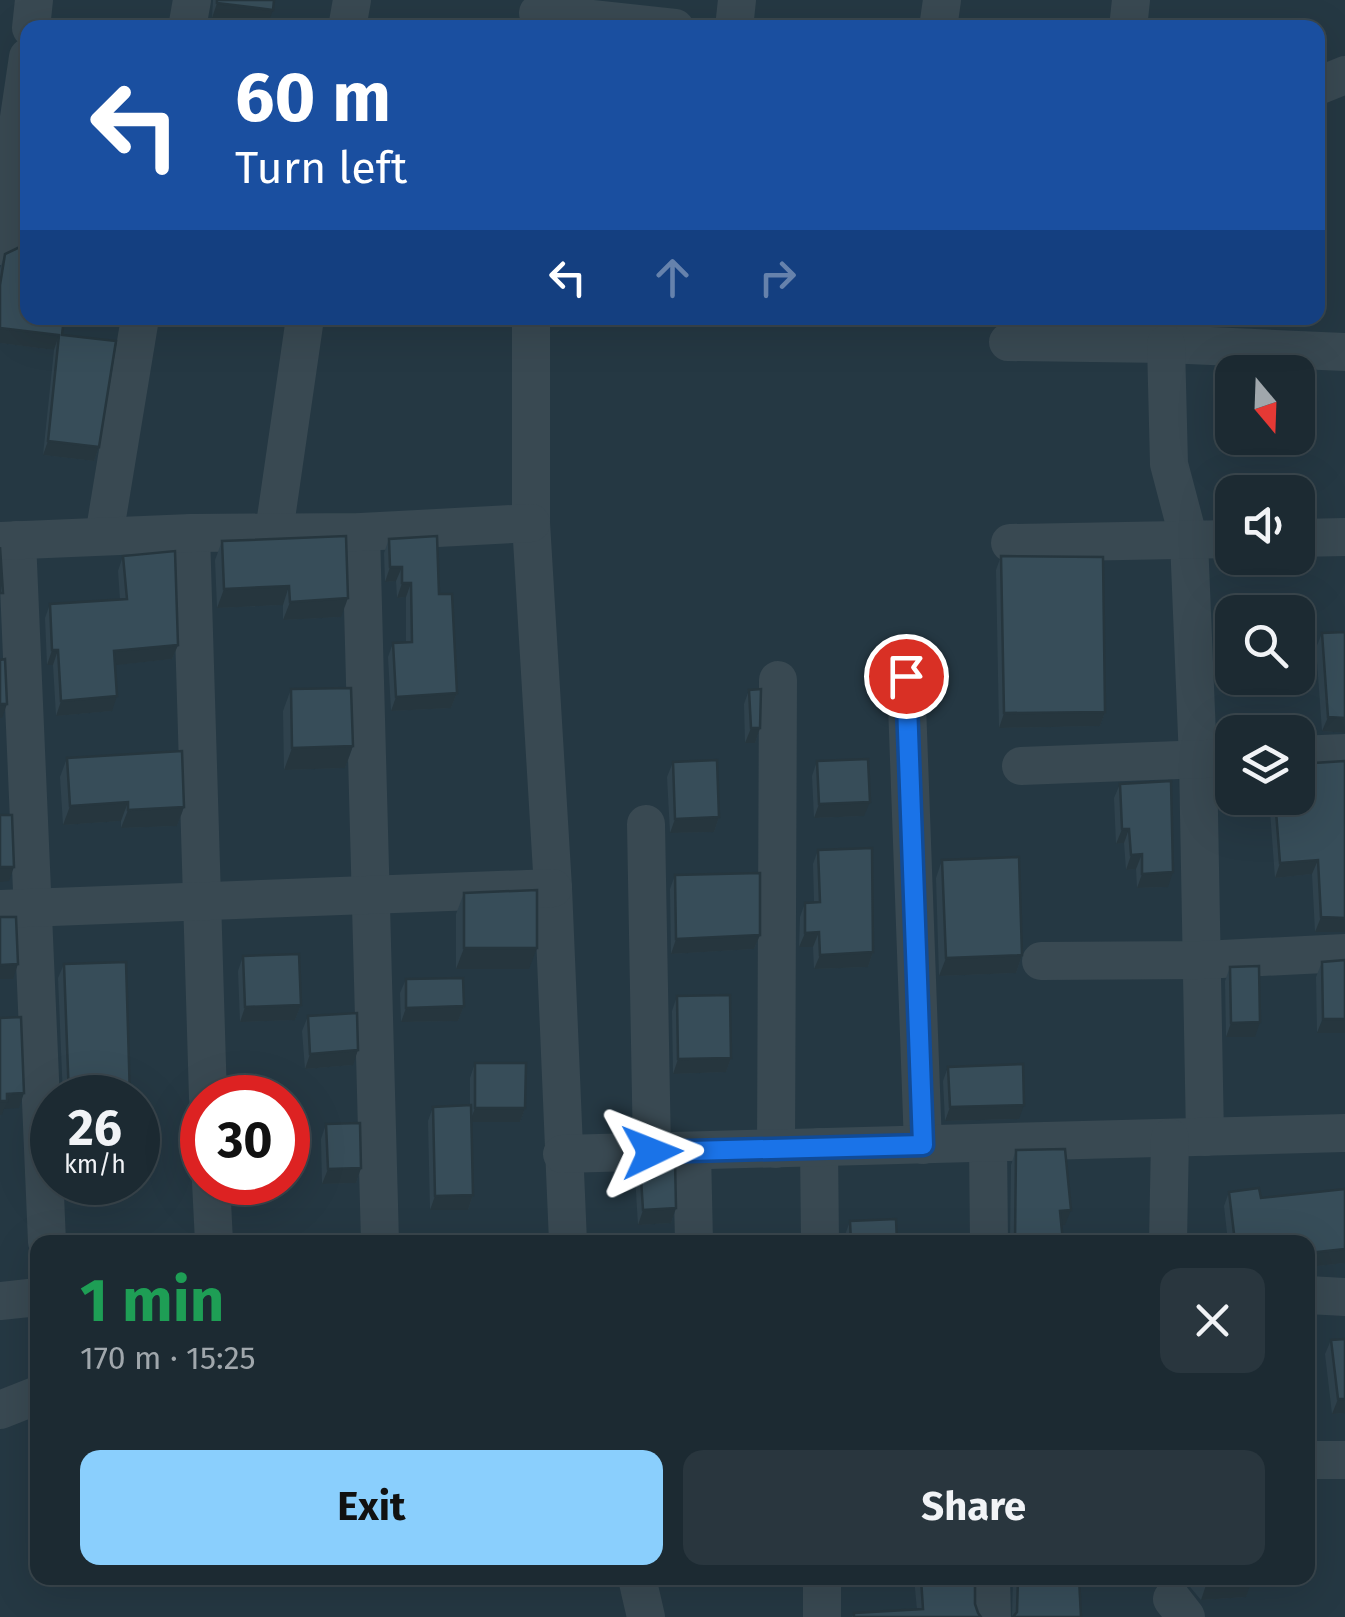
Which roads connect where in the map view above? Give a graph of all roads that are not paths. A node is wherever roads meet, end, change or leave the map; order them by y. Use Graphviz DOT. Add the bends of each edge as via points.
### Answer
graph roads {
  1 [pos="538,14"];
  2 [pos="597,20"];
  3 [pos="17,94"];
  4 [pos="0,246"];
  5 [pos="139,325"];
  6 [pos="303,325"];
  7 [pos="531,325"];
  8 [pos="1008,342"];
  9 [pos="1166,344"];
  10 [pos="1345,352"];
  11 [pos="532,523"];
  12 [pos="274,532"];
  13 [pos="362,532"];
  14 [pos="191,533"];
  15 [pos="104,536"];
  16 [pos="1315,538"];
  17 [pos="1345,538"];
  18 [pos="9,540"];
  19 [pos="1189,540"];
  20 [pos="1215,540"];
  21 [pos="1010,543"];
  22 [pos="906,676"];
  23 [pos="778,680"];
  24 [pos="1345,753"];
  25 [pos="1315,754"];
  26 [pos="1215,759"];
  27 [pos="1021,766"];
  28 [pos="646,824"];
  29 [pos="554,888"];
  30 [pos="370,895"];
  31 [pos="201,902"];
  32 [pos="16,909"];
  33 [pos="1345,953"];
  34 [pos="1202,960"];
  35 [pos="1040,961"];
  36 [pos="207,1075"];
  37 [pos="1345,1133"];
  38 [pos="1188,1138"];
  39 [pos="988,1143"];
  40 [pos="923,1145"];
  41 [pos="819,1147"];
  42 [pos="776,1149"];
  43 [pos="692,1151"];
  44 [pos="652,1152"];
  45 [pos="562,1154"];
  46 [pos="213,1205"];
  47 [pos="46,1235"];
  48 [pos="214,1235"];
  49 [pos="380,1235"];
  50 [pos="568,1235"];
  51 [pos="694,1235"];
  52 [pos="820,1235"];
  53 [pos="989,1235"];
  54 [pos="1169,1235"];
  55 [pos="1315,1295"];
  56 [pos="1345,1296"];
  57 [pos="30,1297"];
  58 [pos="0,1301"];
  59 [pos="30,1399"];
  60 [pos="0,1410"];
  61 [pos="1315,1460"];
  62 [pos="1345,1460"];
  63 [pos="639,1585"];
  64 [pos="822,1585"];
  65 [pos="991,1585"];
  66 [pos="646,1617"];
  67 [pos="822,1617"];
  68 [pos="992,1617"];
  1 -- 2 [label="street"];
  3 -- 4 [label="street"];
  5 -- 15 [label="street"];
  6 -- 12 [label="street"];
  7 -- 11 [label="street"];
  8 -- 9 [label="street"];
  9 -- 10 [label="street"];
  9 -- 19 [label="street" via="1169,464"];
  11 -- 13 [label="street"];
  11 -- 29 [label="street"];
  12 -- 13 [label="street"];
  12 -- 14 [label="street"];
  13 -- 30 [label="street"];
  14 -- 15 [label="street"];
  14 -- 31 [label="street"];
  15 -- 18 [label="street"];
  16 -- 17 [label="street"];
  18 -- 32 [label="street"];
  19 -- 20 [label="street"];
  19 -- 21 [label="street"];
  19 -- 26 [label="street"];
  22 -- 40 [label="street"];
  23 -- 42 [label="street"];
  24 -- 25 [label="street"];
  26 -- 27 [label="street"];
  26 -- 34 [label="street"];
  28 -- 44 [label="street"];
  29 -- 30 [label="street"];
  29 -- 45 [label="street"];
  30 -- 31 [label="street"];
  30 -- 49 [label="street"];
  31 -- 32 [label="street"];
  31 -- 36 [label="street"];
  32 -- 47 [label="street"];
  33 -- 34 [label="street"];
  34 -- 35 [label="street"];
  34 -- 38 [label="street"];
  37 -- 38 [label="street"];
  38 -- 39 [label="street"];
  38 -- 54 [label="street"];
  39 -- 40 [label="street"];
  39 -- 53 [label="street"];
  40 -- 41 [label="street"];
  41 -- 42 [label="street"];
  41 -- 52 [label="street"];
  42 -- 43 [label="street"];
  43 -- 44 [label="street"];
  43 -- 51 [label="street"];
  44 -- 45 [label="street"];
  45 -- 50 [label="street"];
  46 -- 48 [label="street"];
  55 -- 56 [label="street"];
  57 -- 58 [label="street"];
  59 -- 60 [label="street"];
  61 -- 62 [label="street"];
  63 -- 66 [label="street"];
  64 -- 67 [label="street"];
  65 -- 68 [label="street"];
}
